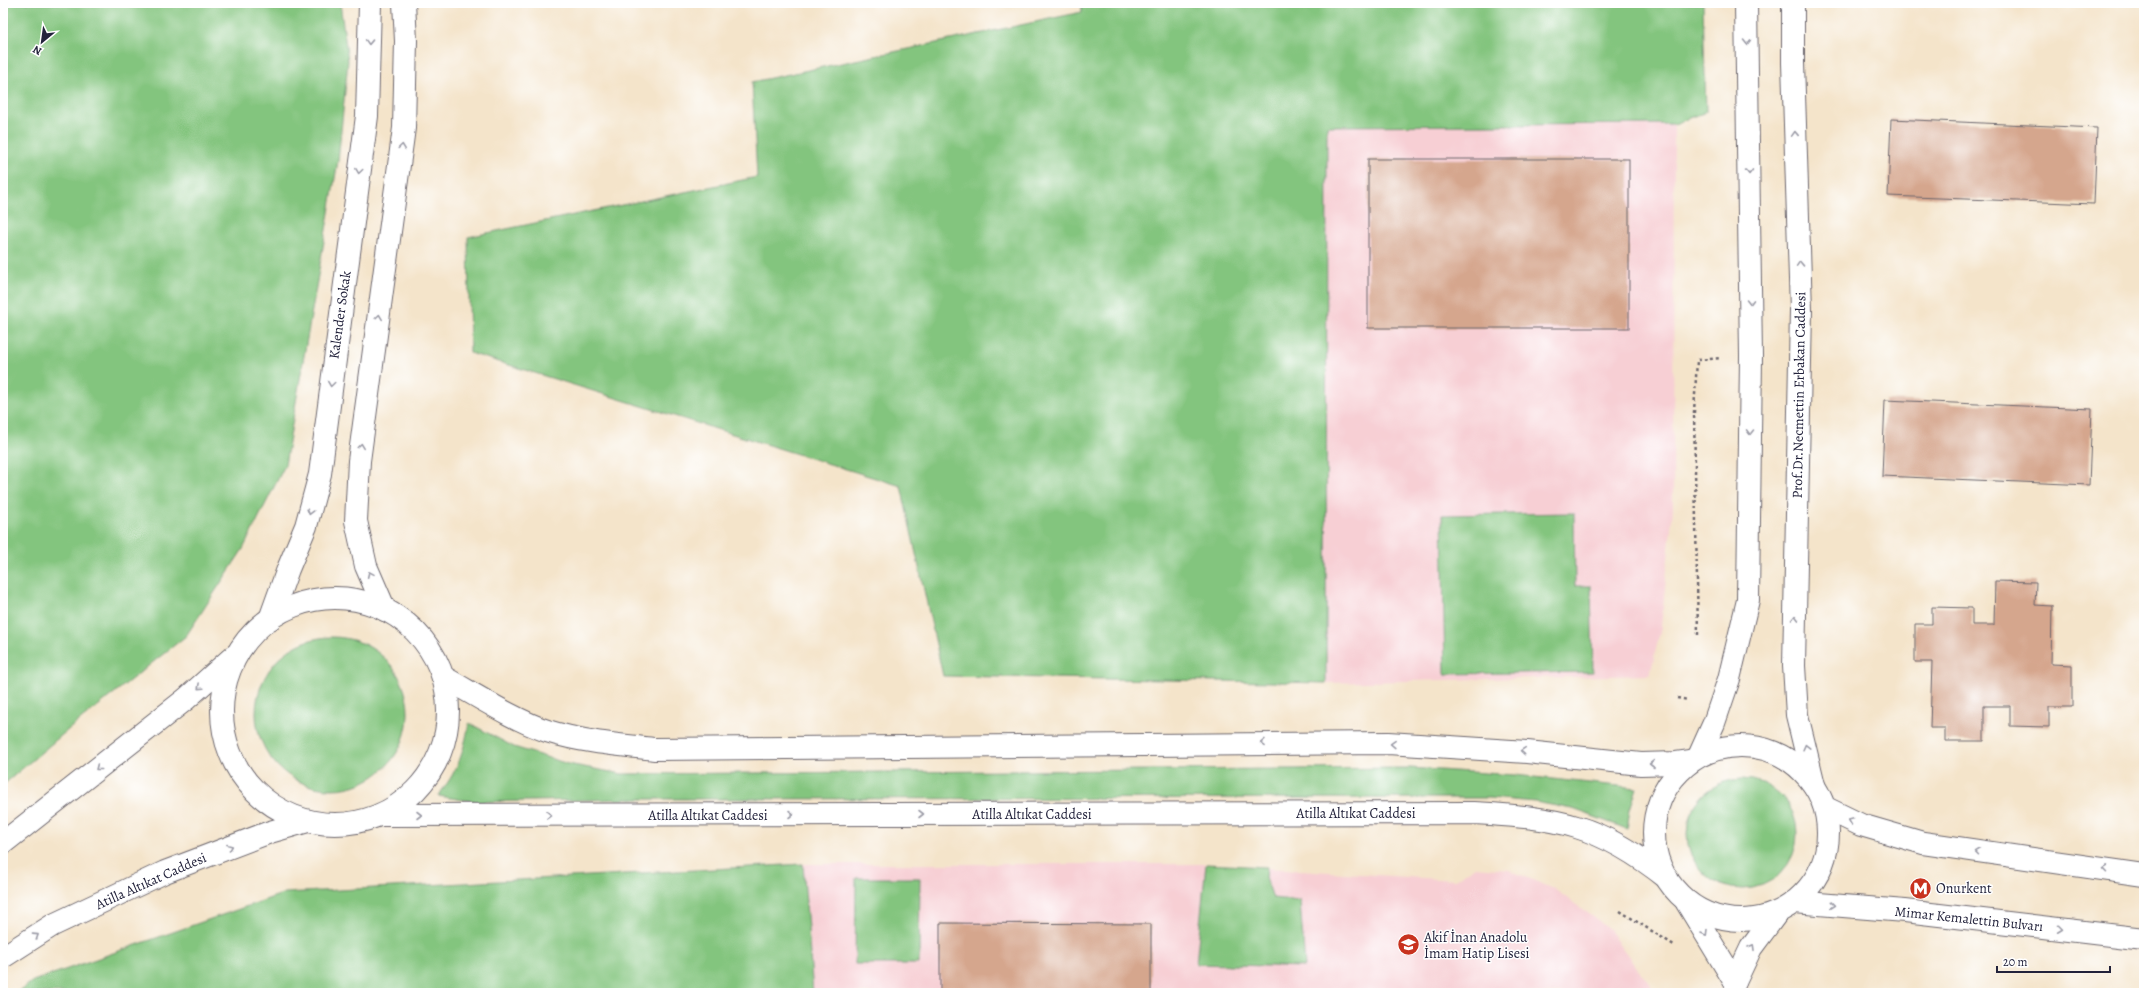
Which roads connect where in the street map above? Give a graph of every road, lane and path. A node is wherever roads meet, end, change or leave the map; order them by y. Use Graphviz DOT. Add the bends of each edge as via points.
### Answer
graph roads {
  1 [pos="370,3"];
  2 [pos="404,3"];
  3 [pos="1746,3"];
  4 [pos="1793,3"];
  5 [pos="1751,356"];
  6 [pos="386,610"];
  7 [pos="270,619"];
  8 [pos="1698,635"];
  9 [pos="239,651"];
  10 [pos="443,677"];
  11 [pos="1696,758"];
  12 [pos="1814,785"];
  13 [pos="1826,808"];
  14 [pos="380,815"];
  15 [pos="308,821"];
  16 [pos="3,843"];
  17 [pos="2144,876"];
  18 [pos="1667,878"];
  19 [pos="1685,900"];
  20 [pos="1786,908"];
  21 [pos="2144,939"];
  22 [pos="3,957"];
  1 -- 7 [label="street, Kalender Sokak, one-way" via="367,116 320,474 306,526"];
  6 -- 2 [label="street, one-way" via="366,566 356,521 359,461 404,128"];
  3 -- 5 [label="street, one-way"];
  12 -- 4 [label="street, Prof.Dr.Necmettin Erbakan Caddesi, one-way" via="1797,715 1794,666 1801,310"];
  5 -- 8 [label="path" via="1697,360 1694,412"];
  5 -- 11 [label="street, one-way" via="1748,600 1729,679 1714,723"];
  6 -- 7 [label="street" via="357,600 312,600"];
  6 -- 10 [label="street" via="410,626 421,638 434,656"];
  7 -- 9 [label="street" via="258,628"];
  9 -- 15 [label="street" via="223,694 223,724 230,754 246,780 261,796 280,810"];
  9 -- 16 [label="street, one-way" via="186,699"];
  11 -- 10 [label="street, one-way" via="1641,764 1527,752 1380,743 655,749 603,743 546,730 496,707"];
  10 -- 14 [label="street" via="449,706 442,751 417,790 406,800"];
  11 -- 12 [label="street" via="1716,749 1744,746 1771,751 1796,764"];
  11 -- 18 [label="street" via="1674,777 1664,792 1656,813 1654,835 1658,858"];
  12 -- 13 [label="street"];
  17 -- 13 [label="street, one-way" via="1923,843 1860,825"];
  13 -- 20 [label="street" via="1829,836 1824,864 1810,888"];
  14 -- 15 [label="street" via="366,820 337,824"];
  14 -- 18 [label="street, Atilla Altıkat Caddesi, one-way" via="1474,813 1531,816 1590,830 1640,857"];
  22 -- 15 [label="street, Atilla Altıkat Caddesi, one-way" via="52,926 165,872 270,832"];
  18 -- 19 [label="street"];
  19 -- 20 [label="street" via="1709,914 1736,920 1764,918"];
  19 -- 20 [label="street, one-way" via="1735,982 1751,948"];
  20 -- 21 [label="street, Mimar Kemalettin Bulvarı, one-way" via="1905,911"];
}
